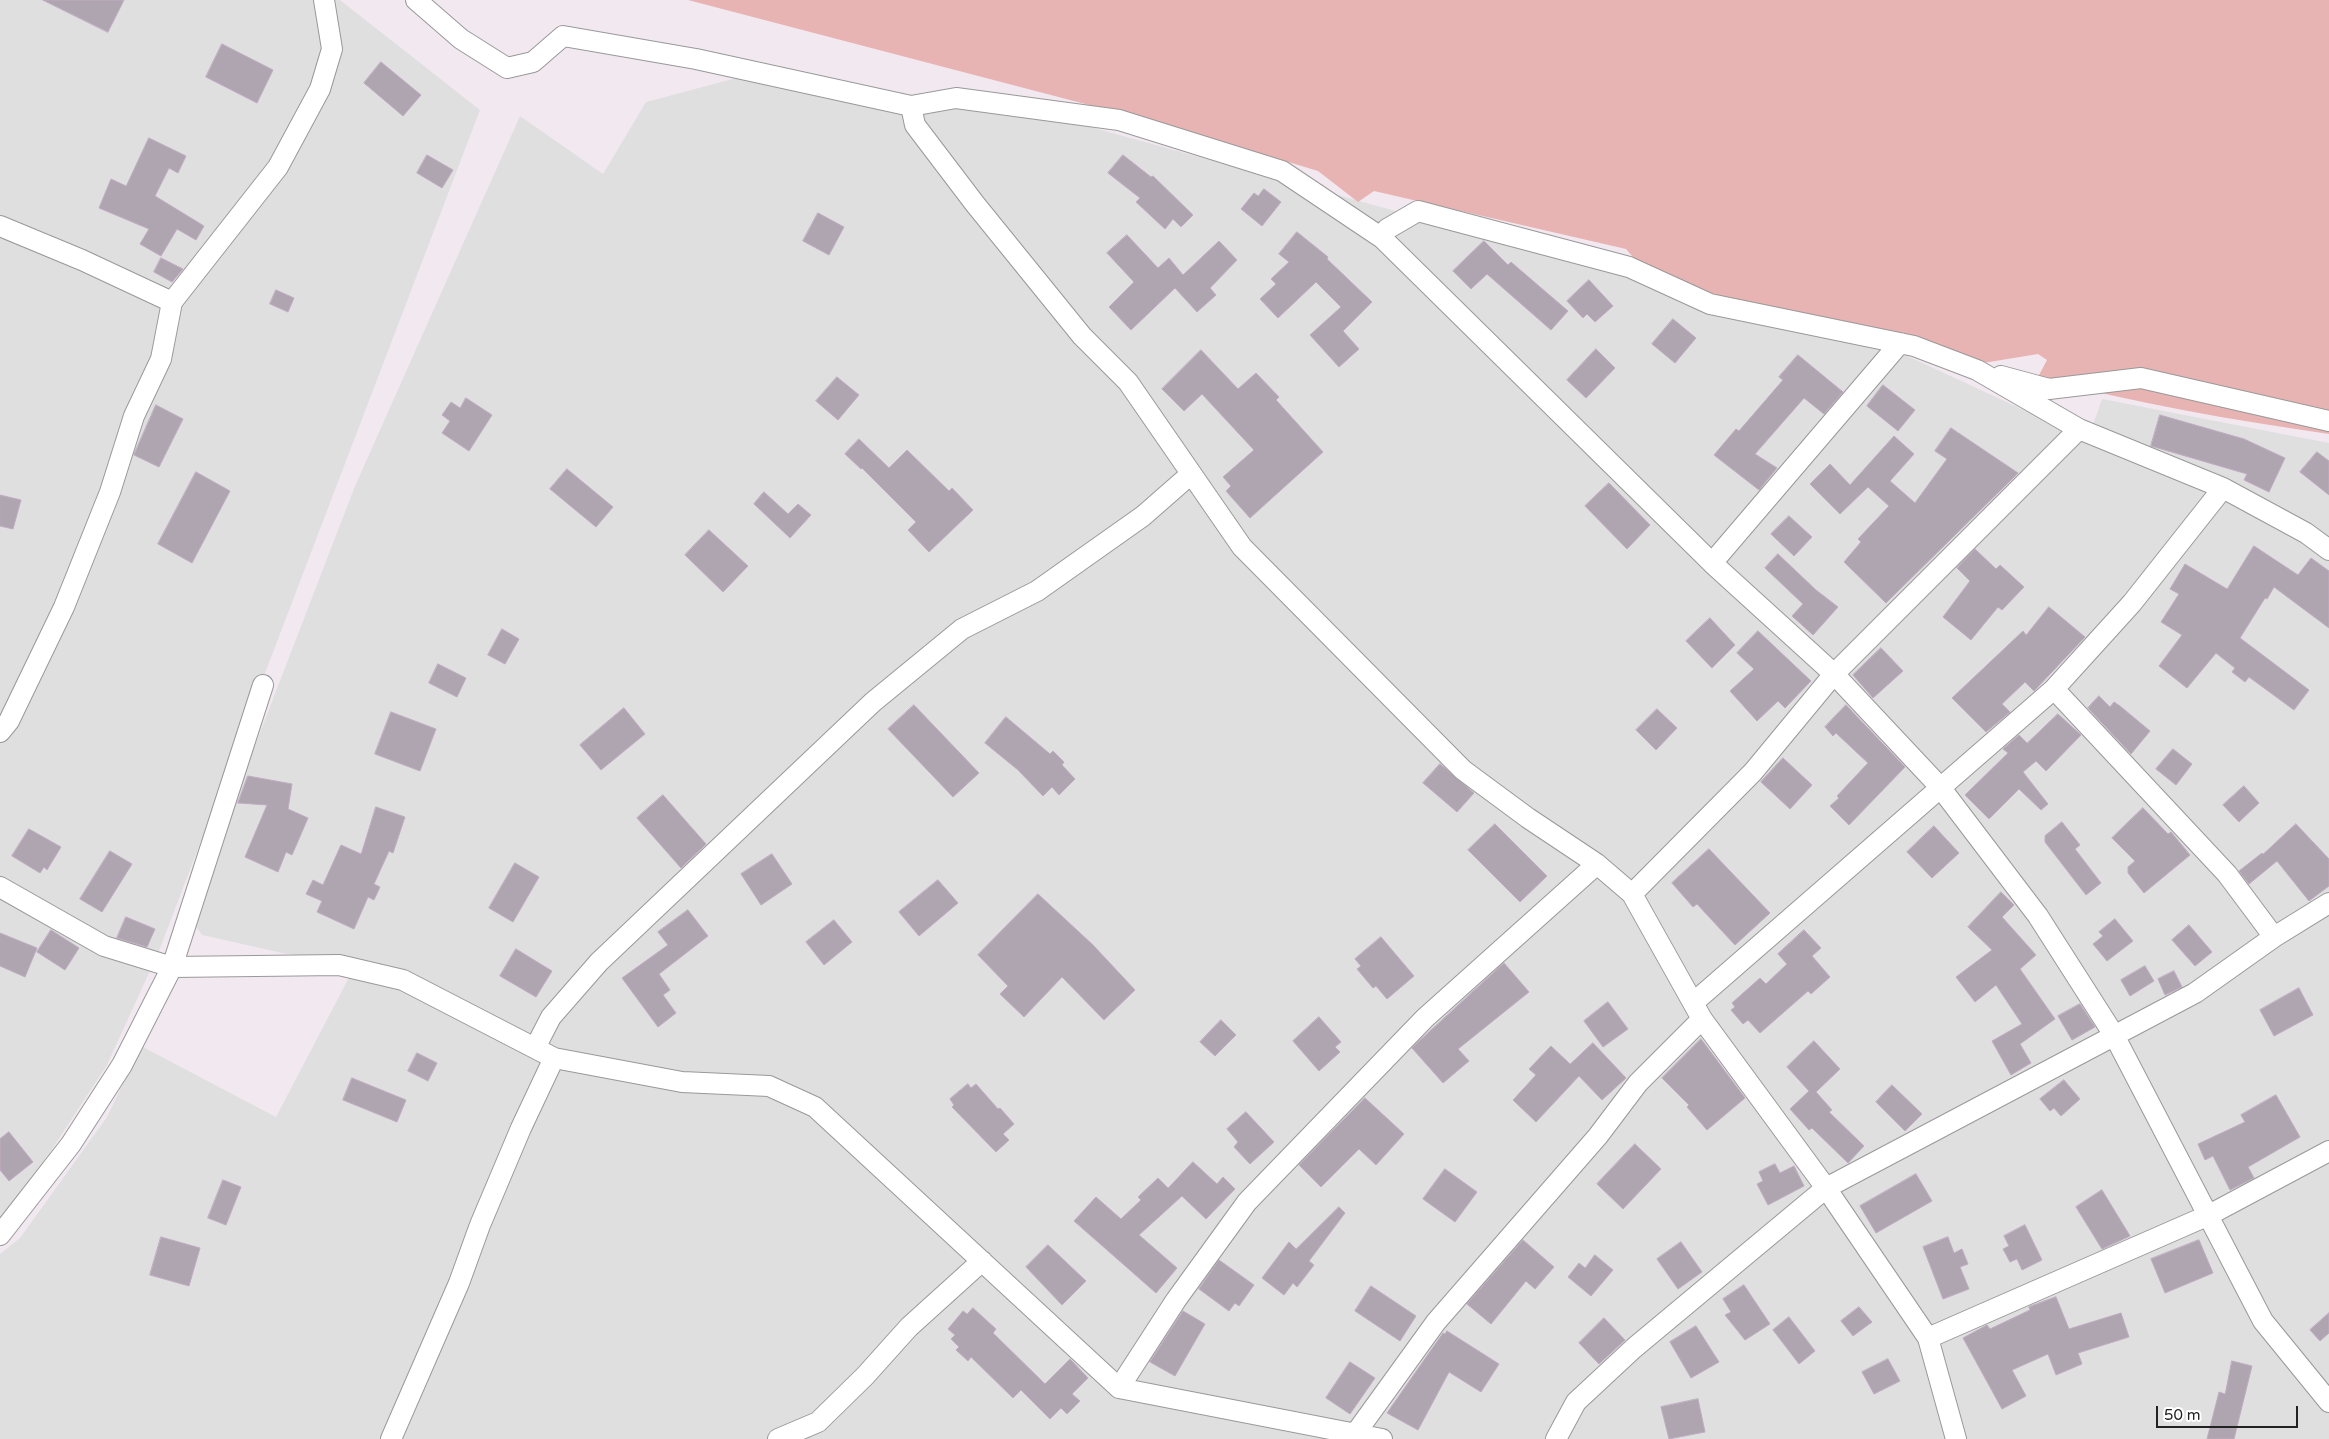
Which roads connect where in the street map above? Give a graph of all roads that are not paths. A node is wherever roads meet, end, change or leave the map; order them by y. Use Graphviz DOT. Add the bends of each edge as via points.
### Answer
graph roads {
  1 [pos="324,0"];
  2 [pos="416,0"];
  3 [pos="911,106"];
  4 [pos="0,226"];
  5 [pos="1382,238"];
  6 [pos="172,302"];
  7 [pos="1900,343"];
  8 [pos="1977,370"];
  9 [pos="2329,421"];
  10 [pos="2079,430"];
  11 [pos="1191,474"];
  12 [pos="2222,488"];
  13 [pos="2329,550"];
  14 [pos="1712,563"];
  15 [pos="1834,674"];
  16 [pos="263,685"];
  17 [pos="2054,689"];
  18 [pos="0,732"];
  19 [pos="1940,787"];
  20 [pos="1597,864"];
  21 [pos="0,886"];
  22 [pos="1632,894"];
  23 [pos="2329,903"];
  24 [pos="2274,937"];
  25 [pos="172,967"];
  26 [pos="1697,1011"];
  27 [pos="2114,1035"];
  28 [pos="536,1048"];
  29 [pos="554,1058"];
  30 [pos="2329,1151"];
  31 [pos="1826,1188"];
  32 [pos="2208,1215"];
  33 [pos="0,1235"];
  34 [pos="982,1261"];
  35 [pos="1928,1338"];
  36 [pos="1118,1388"];
  37 [pos="2329,1402"];
  38 [pos="1350,1437"];
  39 [pos="392,1439"];
  40 [pos="778,1439"];
  41 [pos="1382,1439"];
  42 [pos="1556,1439"];
  43 [pos="1956,1439"];
  1 -- 6 [label="street" via="332,49 320,88 278,167"];
  2 -- 3 [label="street" via="461,39 507,68 533,62 563,36 696,59"];
  3 -- 5 [label="street" via="956,98 1119,120 1282,171"];
  3 -- 11 [label="street" via="915,125 1082,336 1128,382"];
  4 -- 6 [label="street"];
  5 -- 7 [label="street" via="1387,230 1418,212 1629,267 1710,304"];
  5 -- 14 [label="street"];
  6 -- 18 [label="street" via="161,359 134,416 110,492 64,608"];
  7 -- 8 [label="street"];
  7 -- 14 [label="street"];
  8 -- 9 [label="street" via="2049,389 2141,378"];
  8 -- 10 [label="street"];
  10 -- 12 [label="street"];
  10 -- 15 [label="street"];
  11 -- 20 [label="street" via="1242,547 1464,770"];
  11 -- 28 [label="street" via="1143,516 1037,591 962,630 874,702 599,962 551,1017"];
  12 -- 13 [label="street" via="2306,532"];
  12 -- 17 [label="street" via="2132,603"];
  14 -- 15 [label="street"];
  15 -- 19 [label="street"];
  15 -- 22 [label="street" via="1753,772"];
  16 -- 25 [label="street"];
  17 -- 19 [label="street"];
  17 -- 24 [label="street" via="2227,874"];
  19 -- 26 [label="street"];
  19 -- 27 [label="street" via="2038,916"];
  20 -- 22 [label="street"];
  20 -- 36 [label="street" via="1425,1018 1247,1202"];
  21 -- 25 [label="street" via="104,946"];
  22 -- 26 [label="street"];
  23 -- 24 [label="street"];
  24 -- 27 [label="street" via="2195,993"];
  25 -- 28 [label="street" via="339,966 403,980"];
  25 -- 33 [label="street" via="122,1065 97,1105"];
  26 -- 31 [label="street"];
  26 -- 38 [label="street" via="1598,1136 1436,1322"];
  27 -- 31 [label="street"];
  27 -- 32 [label="street"];
  28 -- 29 [label="street"];
  29 -- 34 [label="street" via="682,1082 769,1086 815,1108"];
  29 -- 39 [label="street" via="521,1128 459,1284"];
  30 -- 32 [label="street"];
  31 -- 35 [label="street"];
  31 -- 42 [label="street" via="1634,1348 1583,1395"];
  32 -- 35 [label="street"];
  32 -- 37 [label="street" via="2263,1321"];
  34 -- 36 [label="street"];
  34 -- 40 [label="street" via="909,1327 818,1422"];
  35 -- 43 [label="street"];
  36 -- 38 [label="street"];
  38 -- 41 [label="street"];
}
